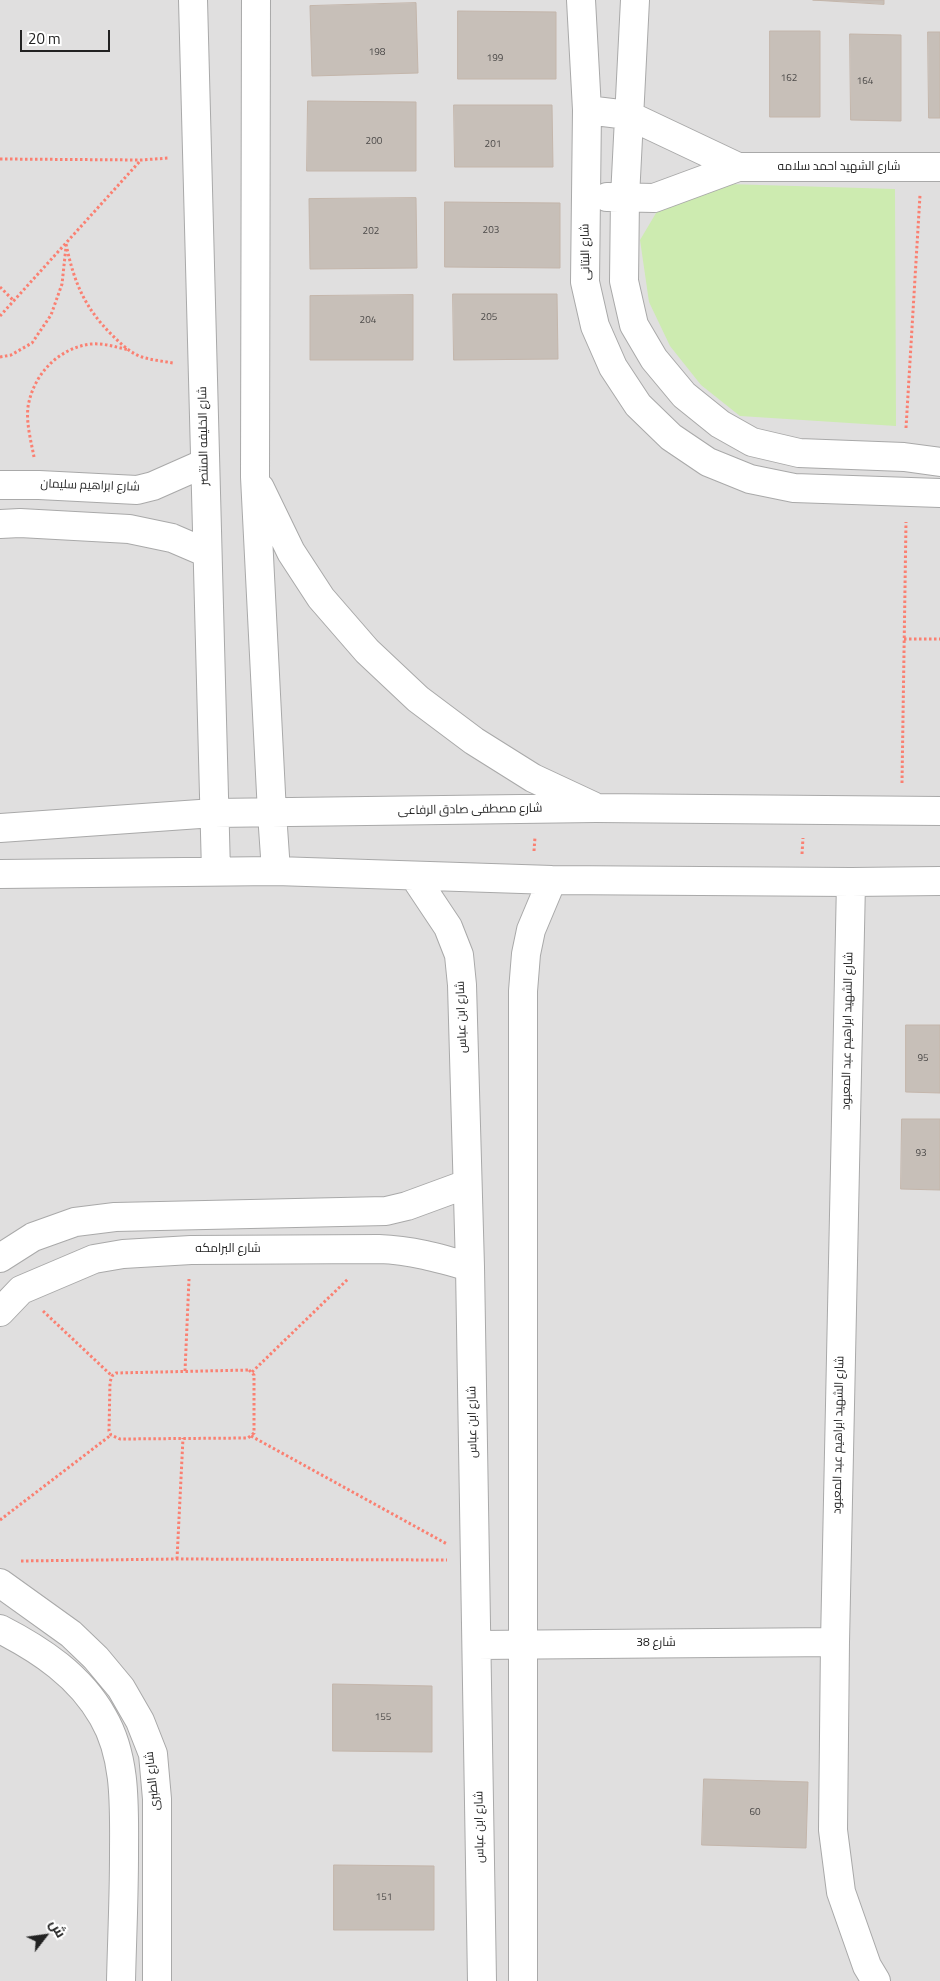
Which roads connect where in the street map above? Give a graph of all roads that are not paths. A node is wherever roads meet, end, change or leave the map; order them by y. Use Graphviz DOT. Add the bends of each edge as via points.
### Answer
graph roads {
  1 [pos="193,0"];
  2 [pos="256,0"];
  3 [pos="581,0"];
  4 [pos="636,0"];
  5 [pos="587,110"];
  6 [pos="628,115"];
  7 [pos="931,167"];
  8 [pos="738,168"];
  9 [pos="585,196"];
  10 [pos="625,198"];
  11 [pos="940,462"];
  12 [pos="205,463"];
  13 [pos="255,477"];
  14 [pos="0,485"];
  15 [pos="940,493"];
  16 [pos="0,524"];
  17 [pos="206,552"];
  18 [pos="596,808"];
  19 [pos="940,811"];
  20 [pos="214,813"];
  21 [pos="272,813"];
  22 [pos="0,828"];
  23 [pos="216,871"];
  24 [pos="276,871"];
  25 [pos="0,874"];
  26 [pos="414,876"];
  27 [pos="543,879"];
  28 [pos="940,881"];
  29 [pos="851,882"];
  30 [pos="467,1184"];
  31 [pos="0,1258"];
  32 [pos="470,1267"];
  33 [pos="0,1312"];
  34 [pos="0,1583"];
  35 [pos="0,1629"];
  36 [pos="835,1642"];
  37 [pos="522,1644"];
  38 [pos="477,1645"];
  39 [pos="121,1981"];
  40 [pos="157,1981"];
  41 [pos="482,1981"];
  42 [pos="523,1981"];
  43 [pos="876,1981"];
  1 -- 12 [label="street, شارع الخليفه المنتصر"];
  2 -- 13 [label="street"];
  3 -- 5 [label="street, شارع البتانى"];
  4 -- 6 [label="street"];
  5 -- 6 [label="street, شارع الشهيد احمد سلامه"];
  5 -- 9 [label="street, شارع البتانى"];
  6 -- 8 [label="street, شارع الشهيد احمد سلامه"];
  6 -- 10 [label="street"];
  7 -- 8 [label="street, شارع الشهيد احمد سلامه"];
  8 -- 10 [label="street, شارع الشهيد احمد سلامه" via="654,198"];
  9 -- 10 [label="street, شارع الشهيد احمد سلامه"];
  9 -- 15 [label="street, شارع البتانى" via="585,282 595,326 613,367 638,405 671,437 708,462 750,479 794,488"];
  10 -- 11 [label="street" via="624,281 634,325 654,359 684,396 720,424 752,442 800,454 904,457"];
  12 -- 14 [label="street, شارع ابراهيم سليمان" via="137,490"];
  12 -- 17 [label="street, شارع الخليفه المنتصر"];
  13 -- 18 [label="street" via="292,552 321,598 367,651 418,699 474,741 534,778"];
  13 -- 21 [label="street"];
  16 -- 17 [label="street" via="129,529 172,538"];
  17 -- 20 [label="street, شارع الخليفه المنتصر"];
  18 -- 19 [label="street, شارع مصطفى صادق الرفاعى"];
  18 -- 21 [label="street, شارع مصطفى صادق الرفاعى"];
  20 -- 21 [label="street, شارع مصطفى صادق الرفاعى"];
  20 -- 22 [label="street, شارع مصطفى صادق الرفاعى"];
  20 -- 23 [label="street, شارع الخليفه المنتصر"];
  21 -- 24 [label="street"];
  23 -- 24 [label="street"];
  23 -- 25 [label="street"];
  24 -- 26 [label="street"];
  26 -- 27 [label="street"];
  26 -- 30 [label="street, شارع ابن عباس" via="448,928 459,955"];
  27 -- 29 [label="street"];
  27 -- 37 [label="street" via="526,954 523,991"];
  28 -- 29 [label="street"];
  29 -- 36 [label="street, شارع الشهيد ابراهيم عبد المعبود"];
  30 -- 31 [label="street" via="386,1211 115,1216 75,1222 33,1237"];
  30 -- 32 [label="street, شارع ابن عباس"];
  32 -- 33 [label="street, شارع البرامكه" via="405,1250 379,1249 191,1250 123,1254 94,1259 57,1273 21,1290"];
  32 -- 38 [label="street, شارع ابن عباس"];
  34 -- 40 [label="street, شارع الطبرى" via="71,1634 96,1658 140,1721 153,1754 157,1799"];
  35 -- 39 [label="street" via="33,1645 82,1688 103,1717 116,1749 124,1793"];
  36 -- 37 [label="street, شارع 38"];
  36 -- 43 [label="street, شارع الشهيد ابراهيم عبد المعبود" via="833,1830 841,1892 867,1966"];
  37 -- 38 [label="street, شارع 38"];
  37 -- 42 [label="street"];
  38 -- 41 [label="street, شارع ابن عباس"];
}
